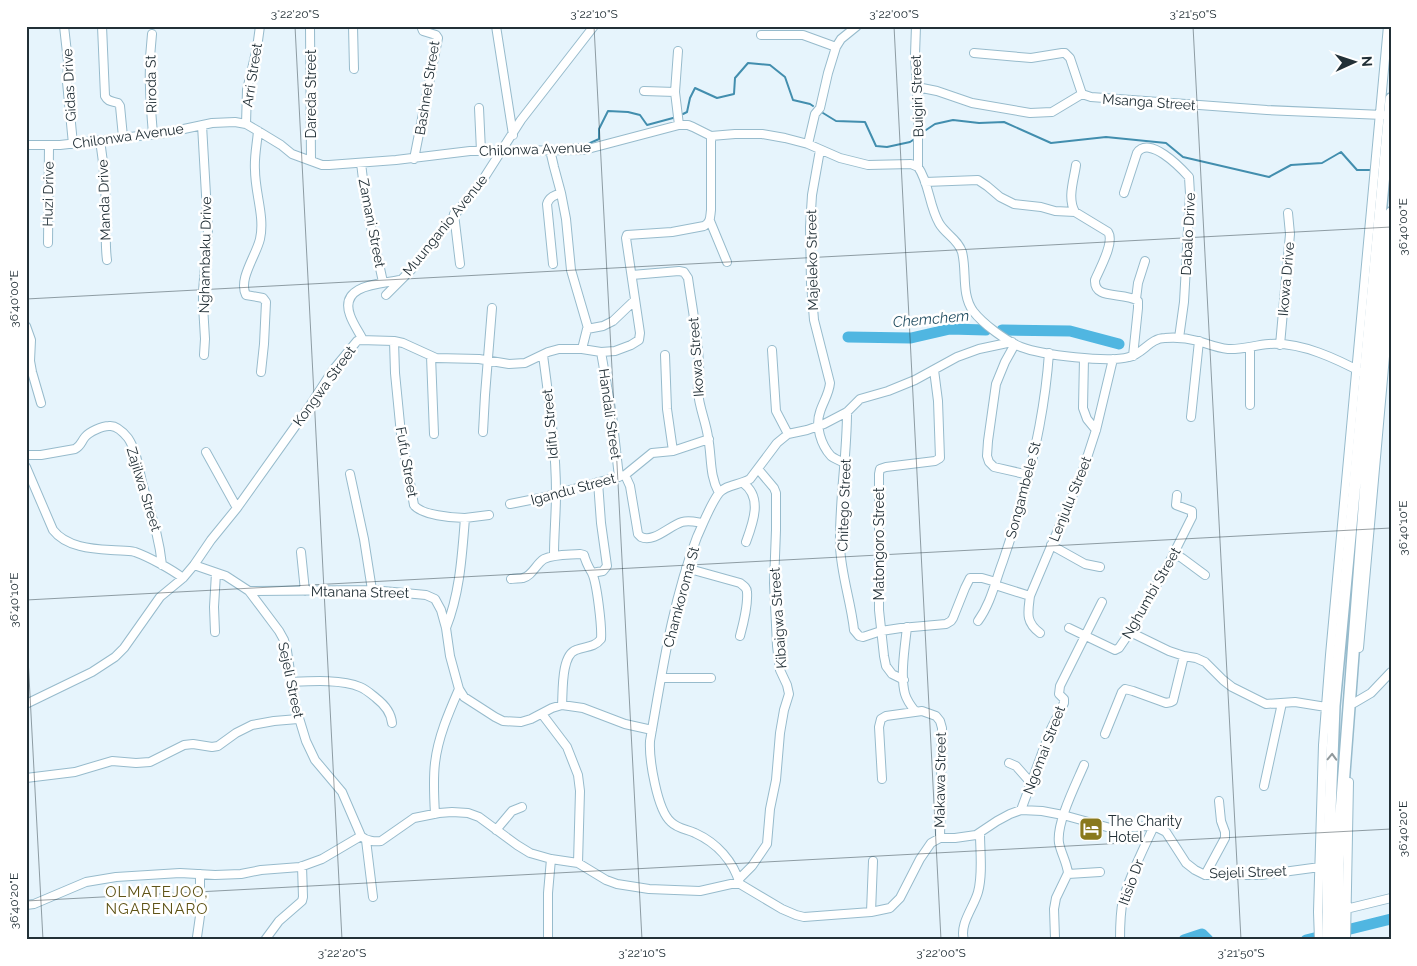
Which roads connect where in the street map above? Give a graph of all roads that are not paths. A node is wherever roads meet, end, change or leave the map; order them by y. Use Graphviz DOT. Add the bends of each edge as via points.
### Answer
graph roads {
  1 [pos="64,26"];
  2 [pos="102,26"];
  3 [pos="260,26"];
  4 [pos="310,26"];
  5 [pos="353,26"];
  6 [pos="421,26"];
  7 [pos="496,26"];
  8 [pos="594,26"];
  9 [pos="857,26"];
  10 [pos="916,26"];
  11 [pos="1388,26"];
  12 [pos="803,30"];
  13 [pos="152,34"];
  14 [pos="761,34"];
  15 [pos="836,47"];
  16 [pos="678,51"];
  17 [pos="974,53"];
  18 [pos="354,69"];
  19 [pos="917,87"];
  20 [pos="644,92"];
  21 [pos="675,92"];
  22 [pos="1082,94"];
  23 [pos="1391,99"];
  24 [pos="479,108"];
  25 [pos="1384,116"];
  26 [pos="246,124"];
  27 [pos="202,125"];
  28 [pos="680,125"];
  29 [pos="258,131"];
  30 [pos="153,134"];
  31 [pos="513,134"];
  32 [pos="711,136"];
  33 [pos="123,138"];
  34 [pos="100,140"];
  35 [pos="73,144"];
  36 [pos="808,144"];
  37 [pos="26,145"];
  38 [pos="49,146"];
  39 [pos="550,150"];
  40 [pos="820,150"];
  41 [pos="481,151"];
  42 [pos="500,152"];
  43 [pos="414,158"];
  44 [pos="311,161"];
  45 [pos="361,163"];
  46 [pos="1076,165"];
  47 [pos="918,167"];
  48 [pos="925,182"];
  49 [pos="562,193"];
  50 [pos="1124,193"];
  51 [pos="1075,212"];
  52 [pos="1288,213"];
  53 [pos="1391,213"];
  54 [pos="454,214"];
  55 [pos="710,221"];
  56 [pos="48,243"];
  57 [pos="107,260"];
  58 [pos="727,262"];
  59 [pos="1144,262"];
  60 [pos="460,264"];
  61 [pos="553,264"];
  62 [pos="632,275"];
  63 [pos="400,280"];
  64 [pos="383,282"];
  65 [pos="1383,282"];
  66 [pos="386,295"];
  67 [pos="1136,299"];
  68 [pos="635,300"];
  69 [pos="492,308"];
  70 [pos="26,326"];
  71 [pos="588,328"];
  72 [pos="1374,333"];
  73 [pos="1179,338"];
  74 [pos="363,340"];
  75 [pos="394,341"];
  76 [pos="1199,341"];
  77 [pos="1014,343"];
  78 [pos="1280,344"];
  79 [pos="1250,347"];
  80 [pos="582,349"];
  81 [pos="772,350"];
  82 [pos="601,352"];
  83 [pos="28,354"];
  84 [pos="1049,354"];
  85 [pos="204,355"];
  86 [pos="543,355"];
  87 [pos="665,355"];
  88 [pos="431,356"];
  89 [pos="1133,356"];
  90 [pos="1084,358"];
  91 [pos="1113,359"];
  92 [pos="488,361"];
  93 [pos="934,370"];
  94 [pos="261,372"];
  95 [pos="1361,372"];
  96 [pos="1382,399"];
  97 [pos="41,402"];
  98 [pos="1391,402"];
  99 [pos="1250,405"];
  100 [pos="847,412"];
  101 [pos="1191,417"];
  102 [pos="818,426"];
  103 [pos="1096,430"];
  104 [pos="483,432"];
  105 [pos="434,434"];
  106 [pos="788,434"];
  107 [pos="708,439"];
  108 [pos="673,451"];
  109 [pos="206,452"];
  110 [pos="26,455"];
  111 [pos="845,463"];
  112 [pos="26,467"];
  113 [pos="758,469"];
  114 [pos="350,474"];
  115 [pos="1029,475"];
  116 [pos="622,476"];
  117 [pos="598,482"];
  118 [pos="744,483"];
  119 [pos="719,493"];
  120 [pos="556,494"];
  121 [pos="1177,495"];
  122 [pos="510,504"];
  123 [pos="237,508"];
  124 [pos="489,515"];
  125 [pos="465,518"];
  126 [pos="703,523"];
  127 [pos="746,542"];
  128 [pos="1051,545"];
  129 [pos="301,552"];
  130 [pos="1174,554"];
  131 [pos="554,555"];
  132 [pos="162,565"];
  133 [pos="194,565"];
  134 [pos="1100,566"];
  135 [pos="686,568"];
  136 [pos="592,572"];
  137 [pos="216,573"];
  138 [pos="1205,575"];
  139 [pos="183,578"];
  140 [pos="511,579"];
  141 [pos="996,583"];
  142 [pos="372,590"];
  143 [pos="249,591"];
  144 [pos="305,592"];
  145 [pos="1030,596"];
  146 [pos="1102,602"];
  147 [pos="978,621"];
  148 [pos="907,627"];
  149 [pos="446,628"];
  150 [pos="1069,628"];
  151 [pos="881,631"];
  152 [pos="215,632"];
  153 [pos="1130,632"];
  154 [pos="1040,633"];
  155 [pos="740,636"];
  156 [pos="1084,636"];
  157 [pos="1184,656"];
  158 [pos="1391,672"];
  159 [pos="662,678"];
  160 [pos="711,678"];
  161 [pos="904,680"];
  162 [pos="291,682"];
  163 [pos="459,688"];
  164 [pos="1282,703"];
  165 [pos="1354,703"];
  166 [pos="26,704"];
  167 [pos="562,705"];
  168 [pos="1326,707"];
  169 [pos="915,711"];
  170 [pos="542,714"];
  171 [pos="298,719"];
  172 [pos="392,723"];
  173 [pos="652,730"];
  174 [pos="1105,734"];
  175 [pos="1008,763"];
  176 [pos="1084,765"];
  177 [pos="26,778"];
  178 [pos="882,779"];
  179 [pos="1032,783"];
  180 [pos="1264,786"];
  181 [pos="1219,801"];
  182 [pos="522,807"];
  183 [pos="1021,810"];
  184 [pos="435,814"];
  185 [pos="1063,815"];
  186 [pos="1154,826"];
  187 [pos="496,830"];
  188 [pos="980,833"];
  189 [pos="364,838"];
  190 [pos="940,838"];
  191 [pos="551,858"];
  192 [pos="873,861"];
  193 [pos="578,862"];
  194 [pos="302,866"];
  195 [pos="1320,867"];
  196 [pos="1100,872"];
  197 [pos="200,874"];
  198 [pos="1068,874"];
  199 [pos="1205,875"];
  200 [pos="739,882"];
  201 [pos="373,897"];
  202 [pos="1391,898"];
  203 [pos="26,906"];
  204 [pos="1346,909"];
  205 [pos="871,912"];
  206 [pos="1333,934"];
  207 [pos="198,937"];
  208 [pos="1055,938"];
  209 [pos="265,940"];
  210 [pos="548,940"];
  211 [pos="964,940"];
  212 [pos="1120,940"];
  213 [pos="1319,940"];
  214 [pos="1346,940"];
  1 -- 35 [label="street, Gidas Drive"];
  2 -- 33 [label="street" via="105,96 120,106"];
  3 -- 26 [label="street, Arri Street" via="247,90"];
  4 -- 44 [label="street, Dareda Street"];
  5 -- 18 [label="street"];
  6 -- 43 [label="street, Bashnet Street" via="423,31 438,38"];
  7 -- 31 [label="street"];
  8 -- 31 [label="street, Muunganio Avenue"];
  9 -- 15 [label="street"];
  10 -- 19 [label="street, Buigiri Street"];
  11 -- 25 [label="street"];
  12 -- 14 [label="street"];
  12 -- 15 [label="street"];
  13 -- 30 [label="street, Riroda St" via="149,84"];
  15 -- 36 [label="street"];
  16 -- 21 [label="street"];
  17 -- 22 [label="street" via="1031,58 1065,53 1070,58"];
  19 -- 22 [label="street" via="972,103 1030,113 1052,112"];
  19 -- 47 [label="street, Buigiri Street"];
  20 -- 21 [label="street"];
  21 -- 28 [label="street"];
  22 -- 25 [label="street, Msanga Street" via="1159,103"];
  23 -- 25 [label="highway"];
  24 -- 41 [label="street"];
  25 -- 65 [label="highway"];
  25 -- 95 [label="street"];
  26 -- 27 [label="street, Chilonwa Avenue" via="222,122"];
  26 -- 29 [label="street, Chilonwa Avenue"];
  27 -- 30 [label="street, Chilonwa Avenue"];
  27 -- 85 [label="street, Nghambaku Drive" via="208,230 203,298"];
  28 -- 32 [label="street" via="688,125"];
  28 -- 39 [label="street, Chilonwa Avenue" via="584,150"];
  29 -- 44 [label="street, Chilonwa Avenue" via="292,154"];
  29 -- 94 [label="street" via="255,170 261,232 244,286 246,295 263,298 266,302"];
  30 -- 33 [label="street, Chilonwa Avenue"];
  31 -- 42 [label="street, Muunganio Avenue"];
  32 -- 36 [label="street" via="762,134"];
  32 -- 55 [label="street"];
  33 -- 34 [label="street, Chilonwa Avenue"];
  34 -- 35 [label="street, Chilonwa Avenue"];
  34 -- 57 [label="street, Manda Drive"];
  35 -- 38 [label="street, Chilonwa Avenue"];
  36 -- 40 [label="street"];
  37 -- 38 [label="street, Chilonwa Avenue"];
  38 -- 56 [label="street, Huzi Drive"];
  39 -- 42 [label="street, Chilonwa Avenue"];
  39 -- 49 [label="street"];
  40 -- 47 [label="street" via="868,165 911,164"];
  40 -- 102 [label="street, Majeleko Street" via="812,195 811,283 814,320 830,383"];
  41 -- 42 [label="street, Chilonwa Avenue"];
  41 -- 43 [label="street, Chilonwa Avenue"];
  42 -- 54 [label="street, Muunganio Avenue" via="484,178"];
  43 -- 45 [label="street, Chilonwa Avenue"];
  44 -- 45 [label="street, Chilonwa Avenue" via="329,165"];
  45 -- 64 [label="street, Zamani Street" via="366,204"];
  46 -- 51 [label="street" via="1071,200"];
  47 -- 48 [label="street"];
  48 -- 51 [label="street" via="975,180 1014,204"];
  48 -- 77 [label="street" via="940,225 960,246 970,306 996,332"];
  49 -- 61 [label="street" via="546,204"];
  49 -- 71 [label="street" via="571,270"];
  50 -- 73 [label="street, Dabalo Drive" via="1137,153 1145,147 1158,151 1189,177 1184,302"];
  51 -- 67 [label="street" via="1110,234 1110,243 1095,280 1096,290"];
  52 -- 78 [label="street, Ikowa Drive" via="1290,234"];
  53 -- 65 [label="highway"];
  54 -- 60 [label="street"];
  54 -- 63 [label="street, Muunganio Avenue"];
  55 -- 58 [label="street"];
  55 -- 62 [label="street, Kongwa Street" via="704,226 684,230 627,235"];
  59 -- 67 [label="street"];
  62 -- 68 [label="street, Kongwa Street"];
  62 -- 107 [label="street, Ikowa Street" via="678,271 684,272 688,278 700,368 698,392"];
  63 -- 64 [label="street"];
  63 -- 66 [label="street, Muunganio Avenue"];
  64 -- 74 [label="street" via="359,290 349,301 350,318"];
  65 -- 72 [label="highway"];
  65 -- 96 [label="street"];
  67 -- 89 [label="street"];
  68 -- 71 [label="street" via="613,321"];
  68 -- 82 [label="street, Kongwa Street" via="639,340 631,346"];
  69 -- 92 [label="street"];
  70 -- 83 [label="street" via="31,340"];
  71 -- 80 [label="street"];
  72 -- 95 [label="highway"];
  72 -- 206 [label="highway"];
  73 -- 76 [label="street"];
  73 -- 89 [label="street" via="1154,340"];
  74 -- 75 [label="street, Kongwa Street"];
  74 -- 123 [label="street, Kongwa Street" via="354,343 333,370"];
  75 -- 88 [label="street, Kongwa Street"];
  75 -- 125 [label="street, Fufu Street" via="400,434 414,505 422,512"];
  76 -- 79 [label="street" via="1229,349"];
  76 -- 101 [label="street"];
  77 -- 84 [label="street"];
  77 -- 93 [label="street" via="972,351"];
  77 -- 115 [label="street" via="996,384 987,456 994,467"];
  78 -- 79 [label="street"];
  78 -- 95 [label="street" via="1319,353"];
  79 -- 99 [label="street"];
  80 -- 82 [label="street, Kongwa Street"];
  80 -- 86 [label="street, Kongwa Street" via="559,349"];
  81 -- 106 [label="street" via="776,411"];
  82 -- 116 [label="street, Handali Street"];
  83 -- 97 [label="street"];
  84 -- 90 [label="street"];
  84 -- 115 [label="street, Songambele St"];
  86 -- 92 [label="street, Kongwa Street" via="521,364"];
  86 -- 120 [label="street, Idifu Street"];
  87 -- 108 [label="street"];
  88 -- 92 [label="street, Kongwa Street"];
  88 -- 105 [label="street"];
  89 -- 91 [label="street"];
  90 -- 91 [label="street"];
  90 -- 103 [label="street" via="1083,408"];
  91 -- 103 [label="street, Lenjulu Street"];
  92 -- 104 [label="street"];
  93 -- 100 [label="street" via="888,391 864,397"];
  93 -- 151 [label="street, Matongoro Street" via="940,458 879,471"];
  95 -- 168 [label="street"];
  206 -- 95 [label="highway, one-way" via="1328,864 1334,706"];
  96 -- 98 [label="street"];
  96 -- 165 [label="street"];
  100 -- 102 [label="street"];
  100 -- 111 [label="street, Chitego Street"];
  102 -- 106 [label="street"];
  102 -- 111 [label="street" via="831,456"];
  103 -- 128 [label="street, Lenjulu Street" via="1082,473"];
  106 -- 113 [label="street"];
  107 -- 108 [label="street"];
  107 -- 119 [label="street, Ikowa Street" via="714,484"];
  108 -- 116 [label="street" via="649,454"];
  109 -- 123 [label="street"];
  110 -- 132 [label="street, Zajilwa Street" via="41,456 75,449 85,436 106,426 120,431 128,439 137,460 156,525"];
  111 -- 151 [label="street, Chitego Street" via="840,548 854,630 861,637"];
  112 -- 132 [label="street" via="59,537 86,547 134,552"];
  113 -- 118 [label="street"];
  113 -- 200 [label="street, Kibaigwa Street" via="777,496 774,584 777,646 780,670 789,694 780,733 767,844"];
  114 -- 142 [label="street"];
  115 -- 141 [label="street, Songambele St"];
  116 -- 117 [label="street, Igandu Street"];
  116 -- 126 [label="street, Igandu Street" via="630,486 640,538 650,539 682,522"];
  117 -- 120 [label="street, Igandu Street"];
  117 -- 136 [label="street" via="607,566"];
  118 -- 119 [label="street"];
  118 -- 127 [label="street" via="752,491 755,504"];
  119 -- 126 [label="street, Chamkoroma St"];
  120 -- 122 [label="street, Igandu Street"];
  120 -- 131 [label="street, Idifu Street"];
  121 -- 130 [label="street, Nghumbi Street" via="1176,505 1192,511 1192,514"];
  123 -- 133 [label="street, Kongwa Street"];
  124 -- 125 [label="street, Fufu Street"];
  125 -- 149 [label="street" via="458,585"];
  126 -- 135 [label="street, Chamkoroma St"];
  128 -- 134 [label="street" via="1085,564"];
  128 -- 145 [label="street, Lenjulu Street"];
  129 -- 144 [label="street"];
  130 -- 138 [label="street"];
  130 -- 153 [label="street, Nghumbi Street"];
  131 -- 136 [label="street" via="584,555"];
  131 -- 140 [label="street" via="542,560 525,578"];
  132 -- 139 [label="street"];
  133 -- 137 [label="street, Sejeli Street"];
  133 -- 139 [label="street, Kongwa Street"];
  135 -- 155 [label="street" via="746,587"];
  135 -- 159 [label="street, Chamkoroma St"];
  136 -- 167 [label="street" via="601,639 590,647 572,651 568,656"];
  137 -- 143 [label="street, Sejeli Street"];
  137 -- 152 [label="street"];
  139 -- 166 [label="street, Kongwa Street" via="160,597 115,657 92,672"];
  141 -- 145 [label="street"];
  141 -- 147 [label="street, Songambele St"];
  141 -- 148 [label="street, Chitego Street" via="970,578 948,623"];
  142 -- 144 [label="street, Mtanana Street"];
  142 -- 149 [label="street, Mtanana Street" via="432,597 439,605"];
  143 -- 144 [label="street, Mtanana Street"];
  143 -- 162 [label="street, Sejeli Street" via="284,640"];
  145 -- 154 [label="street, Lenjulu Street" via="1029,620"];
  146 -- 156 [label="street, Ngomai Street"];
  148 -- 151 [label="street, Chitego Street"];
  148 -- 161 [label="street"];
  149 -- 163 [label="street, Mtanana Street"];
  150 -- 156 [label="street, Nghumbi Street"];
  151 -- 161 [label="street" via="886,666 892,674"];
  153 -- 156 [label="street, Nghumbi Street" via="1117,650"];
  153 -- 157 [label="street"];
  156 -- 179 [label="street, Ngomai Street" via="1060,686 1059,694 1064,703"];
  157 -- 164 [label="street" via="1204,662 1232,687 1262,702 1270,705"];
  157 -- 174 [label="street" via="1173,701 1166,703 1125,690"];
  158 -- 165 [label="street" via="1371,693"];
  159 -- 160 [label="street"];
  159 -- 173 [label="street, Chamkoroma St"];
  161 -- 169 [label="street" via="905,695"];
  162 -- 171 [label="street, Sejeli Street"];
  162 -- 172 [label="street" via="321,681 361,687 386,706"];
  163 -- 170 [label="street, Mtanana Street" via="464,697 503,721 521,722"];
  163 -- 184 [label="street" via="437,750"];
  164 -- 168 [label="street"];
  164 -- 180 [label="street"];
  165 -- 204 [label="street" via="1348,787"];
  167 -- 170 [label="street, Mtanana Street"];
  167 -- 173 [label="street" via="583,708"];
  168 -- 195 [label="street"];
  169 -- 178 [label="street, Makawa Street" via="881,719"];
  169 -- 190 [label="street, Makawa Street" via="936,716 942,728"];
  170 -- 193 [label="street" via="567,747 578,775"];
  171 -- 177 [label="street" via="252,726 214,747 184,744 150,762 112,761 75,772"];
  171 -- 189 [label="street, Sejeli Street" via="312,754 341,790"];
  173 -- 200 [label="street, Chamkoroma St" via="650,758 662,810 676,826 700,835 720,849"];
  175 -- 179 [label="street" via="1018,768"];
  176 -- 185 [label="street"];
  179 -- 183 [label="street, Ngomai Street"];
  181 -- 199 [label="street" via="1225,838"];
  182 -- 187 [label="street" via="510,813"];
  183 -- 185 [label="street"];
  183 -- 188 [label="street" via="997,820"];
  184 -- 187 [label="street" via="473,814"];
  184 -- 189 [label="street" via="414,818 381,841"];
  185 -- 186 [label="street" via="1114,829"];
  185 -- 198 [label="street" via="1059,843"];
  186 -- 199 [label="street, Sejeli Street" via="1166,832 1186,862"];
  186 -- 212 [label="street, Itisio Dr" via="1123,900"];
  187 -- 191 [label="street" via="530,853"];
  188 -- 190 [label="street" via="962,838"];
  188 -- 211 [label="street" via="980,880 962,931"];
  189 -- 194 [label="street"];
  189 -- 201 [label="street, Sejeli Street"];
  190 -- 205 [label="street" via="931,843 920,859 897,903 888,909"];
  191 -- 193 [label="street"];
  191 -- 210 [label="street"];
  192 -- 205 [label="street"];
  193 -- 200 [label="street" via="606,880 649,889 700,891"];
  194 -- 197 [label="street" via="241,874"];
  194 -- 209 [label="street" via="302,901 279,921"];
  195 -- 199 [label="street, Sejeli Street" via="1261,875"];
  195 -- 213 [label="street"];
  196 -- 198 [label="street"];
  197 -- 203 [label="street" via="134,875 86,882"];
  197 -- 207 [label="street"];
  198 -- 208 [label="street" via="1056,898"];
  200 -- 205 [label="street" via="796,916"];
  202 -- 204 [label="street"];
  204 -- 214 [label="street"];
}
